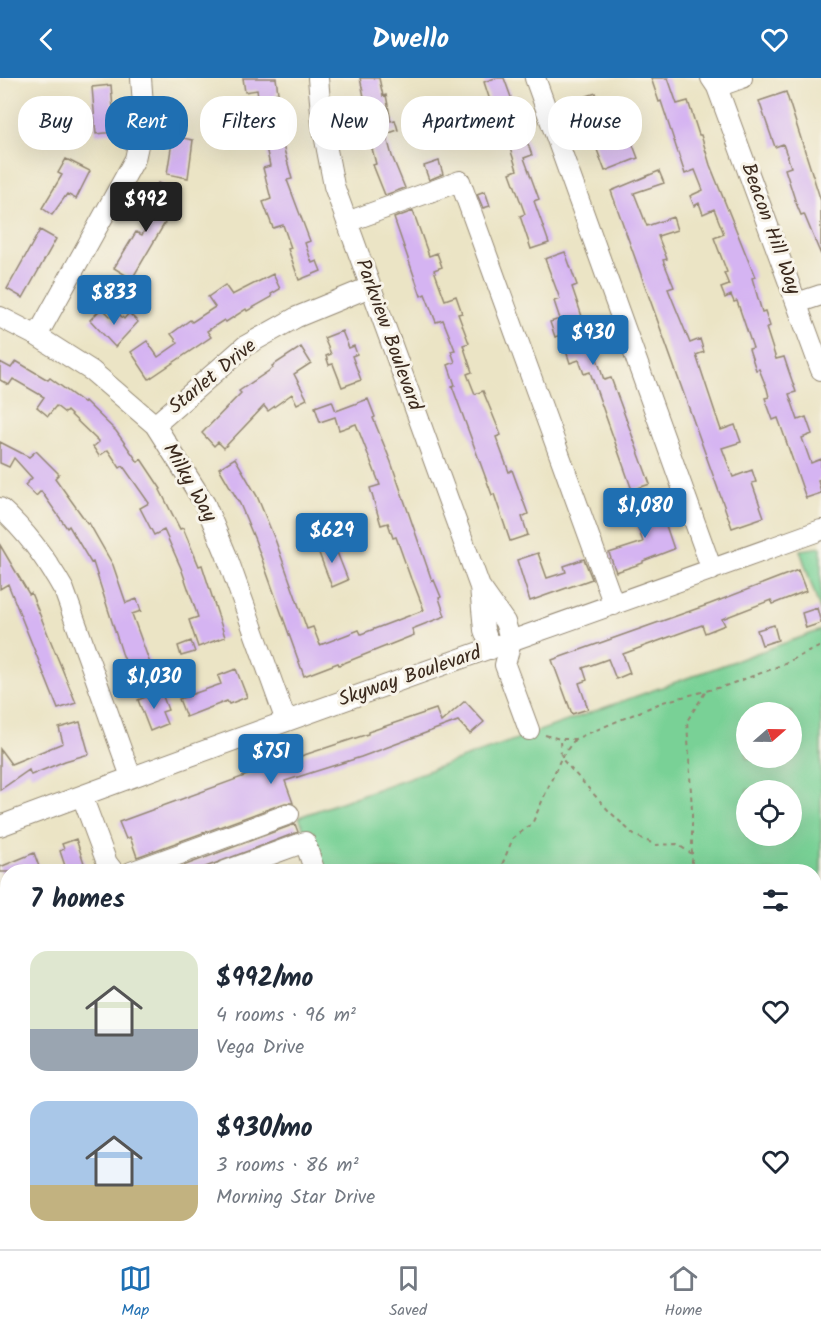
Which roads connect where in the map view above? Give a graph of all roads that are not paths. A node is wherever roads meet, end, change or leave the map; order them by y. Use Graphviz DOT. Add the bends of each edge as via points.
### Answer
graph roads {
  1 [pos="141,78"];
  2 [pos="318,78"];
  3 [pos="535,78"];
  4 [pos="742,78"];
  5 [pos="714,83"];
  6 [pos="347,222"];
  7 [pos="370,287"];
  8 [pos="821,295"];
  9 [pos="797,303"];
  10 [pos="0,317"];
  11 [pos="37,336"];
  12 [pos="821,370"];
  13 [pos="155,425"];
  14 [pos="0,508"];
  15 [pos="821,530"];
  16 [pos="712,570"];
  17 [pos="480,587"];
  18 [pos="614,605"];
  19 [pos="512,642"];
  20 [pos="491,649"];
  21 [pos="286,721"];
  22 [pos="529,730"];
  23 [pos="131,777"];
  24 [pos="82,796"];
  25 [pos="289,814"];
  26 [pos="0,826"];
  27 [pos="108,864"];
  28 [pos="154,864"];
  29 [pos="245,864"];
  30 [pos="312,864"];
  1 -- 11 [label="street" via="144,118 135,159"];
  2 -- 6 [label="street, Parkview Boulevard" via="327,155"];
  3 -- 16 [label="street"];
  4 -- 5 [label="street, Beacon Hill Way"];
  5 -- 9 [label="street, Beacon Hill Way"];
  6 -- 7 [label="street, Parkview Boulevard"];
  6 -- 18 [label="street" via="460,181"];
  7 -- 13 [label="street, Starlet Drive" via="297,317 245,346"];
  7 -- 17 [label="street, Parkview Boulevard"];
  8 -- 9 [label="street"];
  9 -- 12 [label="street, Beacon Hill Way"];
  10 -- 11 [label="street, Milky Way"];
  11 -- 13 [label="street, Milky Way" via="92,371"];
  13 -- 21 [label="street, Milky Way" via="205,504"];
  14 -- 23 [label="street" via="28,535 64,590"];
  15 -- 16 [label="street, Skyway Boulevard"];
  16 -- 18 [label="street, Skyway Boulevard"];
  17 -- 19 [label="street, Parkview Boulevard" via="505,622"];
  17 -- 20 [label="street, Parkview Boulevard" via="484,630"];
  18 -- 19 [label="street, Skyway Boulevard"];
  19 -- 20 [label="street, Skyway Boulevard"];
  19 -- 22 [label="street" via="505,665"];
  20 -- 21 [label="street, Skyway Boulevard"];
  21 -- 23 [label="street, Skyway Boulevard"];
  23 -- 24 [label="street, Skyway Boulevard"];
  24 -- 26 [label="street, Skyway Boulevard"];
  24 -- 27 [label="street"];
  25 -- 28 [label="street"];
  29 -- 30 [label="street" via="305,842"];
}
